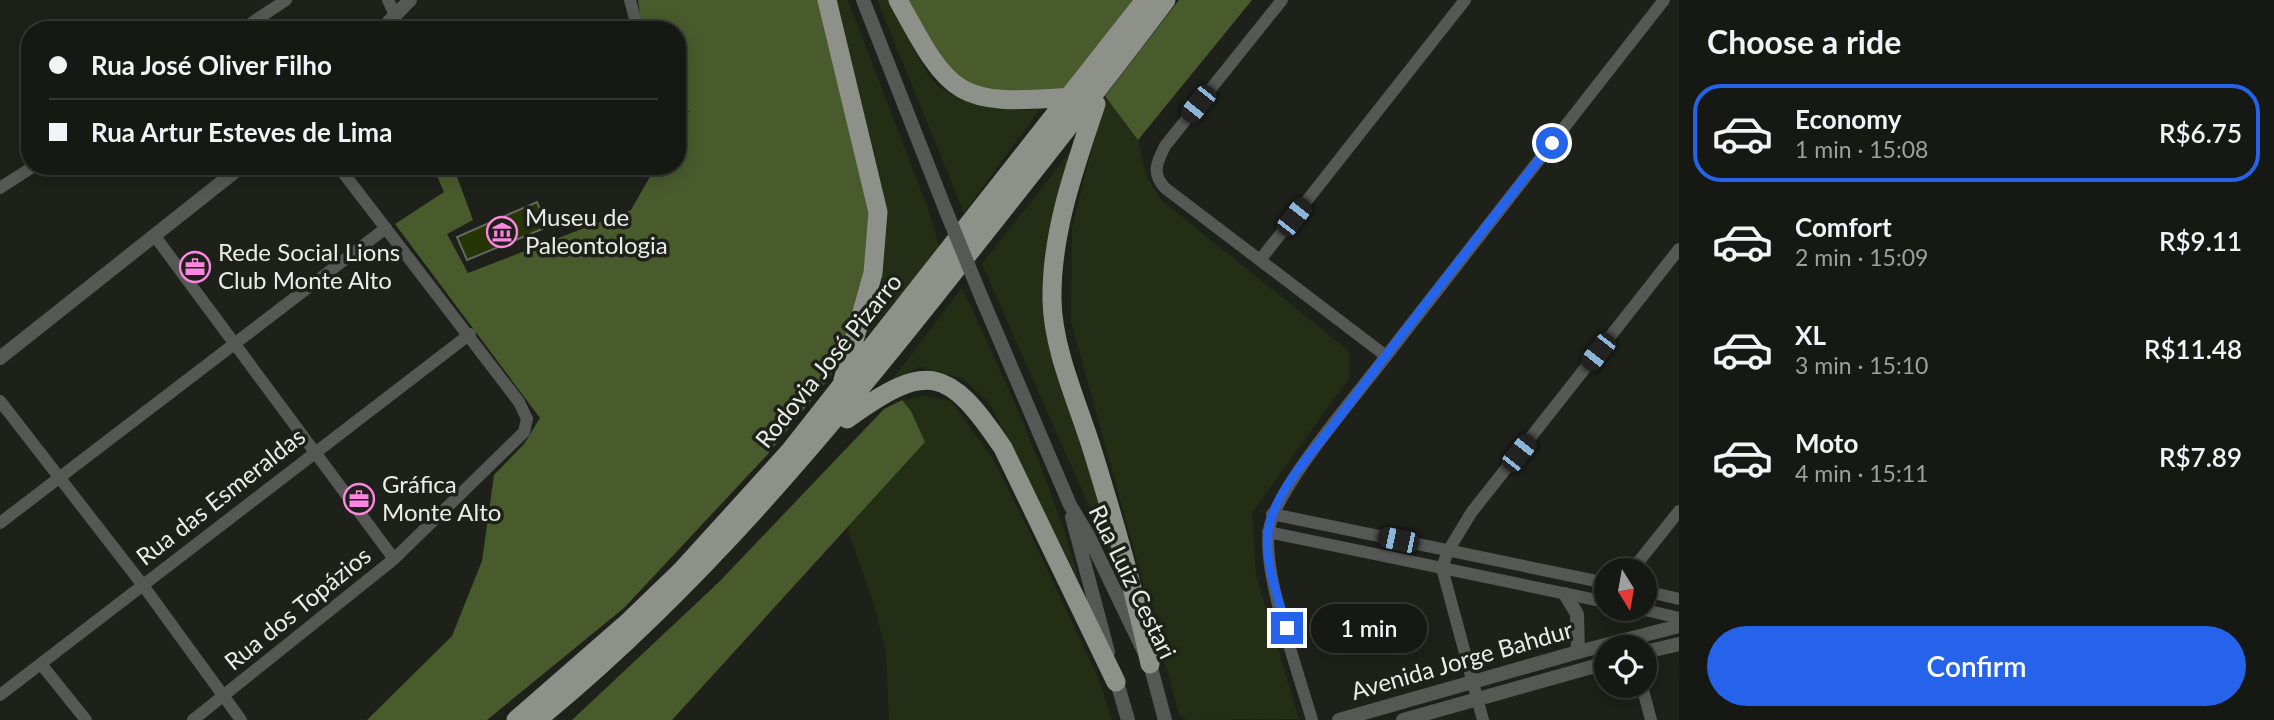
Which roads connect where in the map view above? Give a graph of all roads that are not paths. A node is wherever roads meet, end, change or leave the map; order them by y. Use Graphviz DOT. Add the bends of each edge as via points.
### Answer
graph roads {
  1 [pos="286,0"];
  2 [pos="388,0"];
  3 [pos="410,0"];
  4 [pos="630,0"];
  5 [pos="827,0"];
  6 [pos="863,0"];
  7 [pos="898,0"];
  8 [pos="1145,0"];
  9 [pos="1166,0"];
  10 [pos="1282,0"];
  11 [pos="1465,0"];
  12 [pos="1664,0"];
  13 [pos="395,15"];
  14 [pos="254,21"];
  15 [pos="389,21"];
  16 [pos="636,21"];
  17 [pos="1101,87"];
  18 [pos="1071,97"];
  19 [pos="21,174"];
  20 [pos="231,175"];
  21 [pos="345,175"];
  22 [pos="0,188"];
  23 [pos="386,228"];
  24 [pos="153,235"];
  25 [pos="1679,249"];
  26 [pos="1260,260"];
  27 [pos="470,334"];
  28 [pos="234,345"];
  29 [pos="1386,356"];
  30 [pos="0,358"];
  31 [pos="840,389"];
  32 [pos="0,401"];
  33 [pos="821,438"];
  34 [pos="313,453"];
  35 [pos="57,478"];
  36 [pos="1070,505"];
  37 [pos="1679,512"];
  38 [pos="1272,514"];
  39 [pos="0,523"];
  40 [pos="1268,532"];
  41 [pos="1448,551"];
  42 [pos="1642,558"];
  43 [pos="394,559"];
  44 [pos="1442,568"];
  45 [pos="1594,581"];
  46 [pos="142,584"];
  47 [pos="1565,594"];
  48 [pos="1657,594"];
  49 [pos="1679,599"];
  50 [pos="1594,600"];
  51 [pos="1657,613"];
  52 [pos="1679,618"];
  53 [pos="1679,626"];
  54 [pos="1653,635"];
  55 [pos="1679,644"];
  56 [pos="1594,649"];
  57 [pos="1657,649"];
  58 [pos="1578,652"];
  59 [pos="41,664"];
  60 [pos="1150,664"];
  61 [pos="1594,666"];
  62 [pos="1116,681"];
  63 [pos="1473,682"];
  64 [pos="0,695"];
  65 [pos="223,696"];
  66 [pos="1477,698"];
  67 [pos="1645,698"];
  68 [pos="86,720"];
  69 [pos="193,720"];
  70 [pos="241,720"];
  71 [pos="516,720"];
  72 [pos="537,720"];
  73 [pos="1128,720"];
  74 [pos="1165,720"];
  75 [pos="1312,720"];
  76 [pos="1339,720"];
  77 [pos="1403,720"];
  78 [pos="1483,720"];
  79 [pos="1651,720"];
  1 -- 14 [label="street"];
  2 -- 13 [label="street"];
  3 -- 13 [label="street"];
  4 -- 16 [label="street"];
  5 -- 31 [label="main road" via="878,212 873,273"];
  6 -- 36 [label="street, Rua Luiz Cestari, bridge"];
  7 -- 18 [label="main road" via="937,69 953,85 1000,101"];
  8 -- 18 [label="main road, Rodovia José Pizarro"];
  9 -- 17 [label="main road, Rodovia José Pizarro"];
  10 -- 26 [label="street" via="1165,146 1156,168 1165,188"];
  11 -- 26 [label="street"];
  12 -- 29 [label="street"];
  13 -- 15 [label="street"];
  17 -- 33 [label="main road, Rodovia José Pizarro"];
  17 -- 60 [label="main road" via="1062,212 1052,303 1057,338 1116,527"];
  18 -- 31 [label="main road, Rodovia José Pizarro"];
  19 -- 22 [label="street"];
  20 -- 24 [label="street"];
  21 -- 23 [label="street"];
  23 -- 27 [label="street"];
  23 -- 28 [label="street"];
  24 -- 28 [label="street"];
  24 -- 30 [label="street"];
  25 -- 41 [label="street" via="1471,513"];
  26 -- 29 [label="street"];
  27 -- 34 [label="street, Rua das Esmeraldas"];
  27 -- 43 [label="street, Rua dos Topázios" via="519,402 527,419 524,432"];
  28 -- 34 [label="street"];
  28 -- 35 [label="street"];
  29 -- 38 [label="street"];
  31 -- 71 [label="main road, Rodovia José Pizarro" via="692,559"];
  32 -- 35 [label="street"];
  33 -- 62 [label="main road" via="871,401 907,382 919,379 953,386 979,412 1003,448"];
  33 -- 72 [label="main road, Rodovia José Pizarro" via="690,581"];
  34 -- 43 [label="street"];
  34 -- 46 [label="street, Rua das Esmeraldas"];
  35 -- 39 [label="street"];
  35 -- 46 [label="street"];
  36 -- 60 [label="street, Rua Luiz Cestari"];
  36 -- 62 [label="street, Rua Luiz Cestari"];
  37 -- 42 [label="street"];
  38 -- 40 [label="street"];
  38 -- 41 [label="street"];
  40 -- 44 [label="street"];
  40 -- 75 [label="street" via="1272,574"];
  41 -- 44 [label="street"];
  41 -- 45 [label="street"];
  43 -- 65 [label="street, Rua dos Topázios"];
  44 -- 47 [label="street"];
  44 -- 63 [label="street"];
  46 -- 59 [label="street, Rua das Esmeraldas"];
  46 -- 65 [label="street"];
  47 -- 50 [label="street"];
  47 -- 58 [label="street" via="1577,614"];
  48 -- 49 [label="street"];
  51 -- 52 [label="street"];
  53 -- 54 [label="street, Avenida Jorge Bahdur"];
  55 -- 57 [label="street"];
  56 -- 58 [label="street, Avenida Jorge Bahdur"];
  58 -- 63 [label="street, Avenida Jorge Bahdur"];
  59 -- 64 [label="street, Rua das Esmeraldas"];
  59 -- 68 [label="street"];
  60 -- 74 [label="street, Rua Luiz Cestari"];
  61 -- 66 [label="street, Avenida Jorge Bahdur"];
  62 -- 73 [label="street, Rua Luiz Cestari"];
  63 -- 66 [label="street"];
  63 -- 76 [label="street, Avenida Jorge Bahdur"];
  65 -- 69 [label="street, Rua dos Topázios"];
  65 -- 70 [label="street"];
  66 -- 77 [label="street, Avenida Jorge Bahdur"];
  66 -- 78 [label="street"];
  67 -- 79 [label="street"];
}
